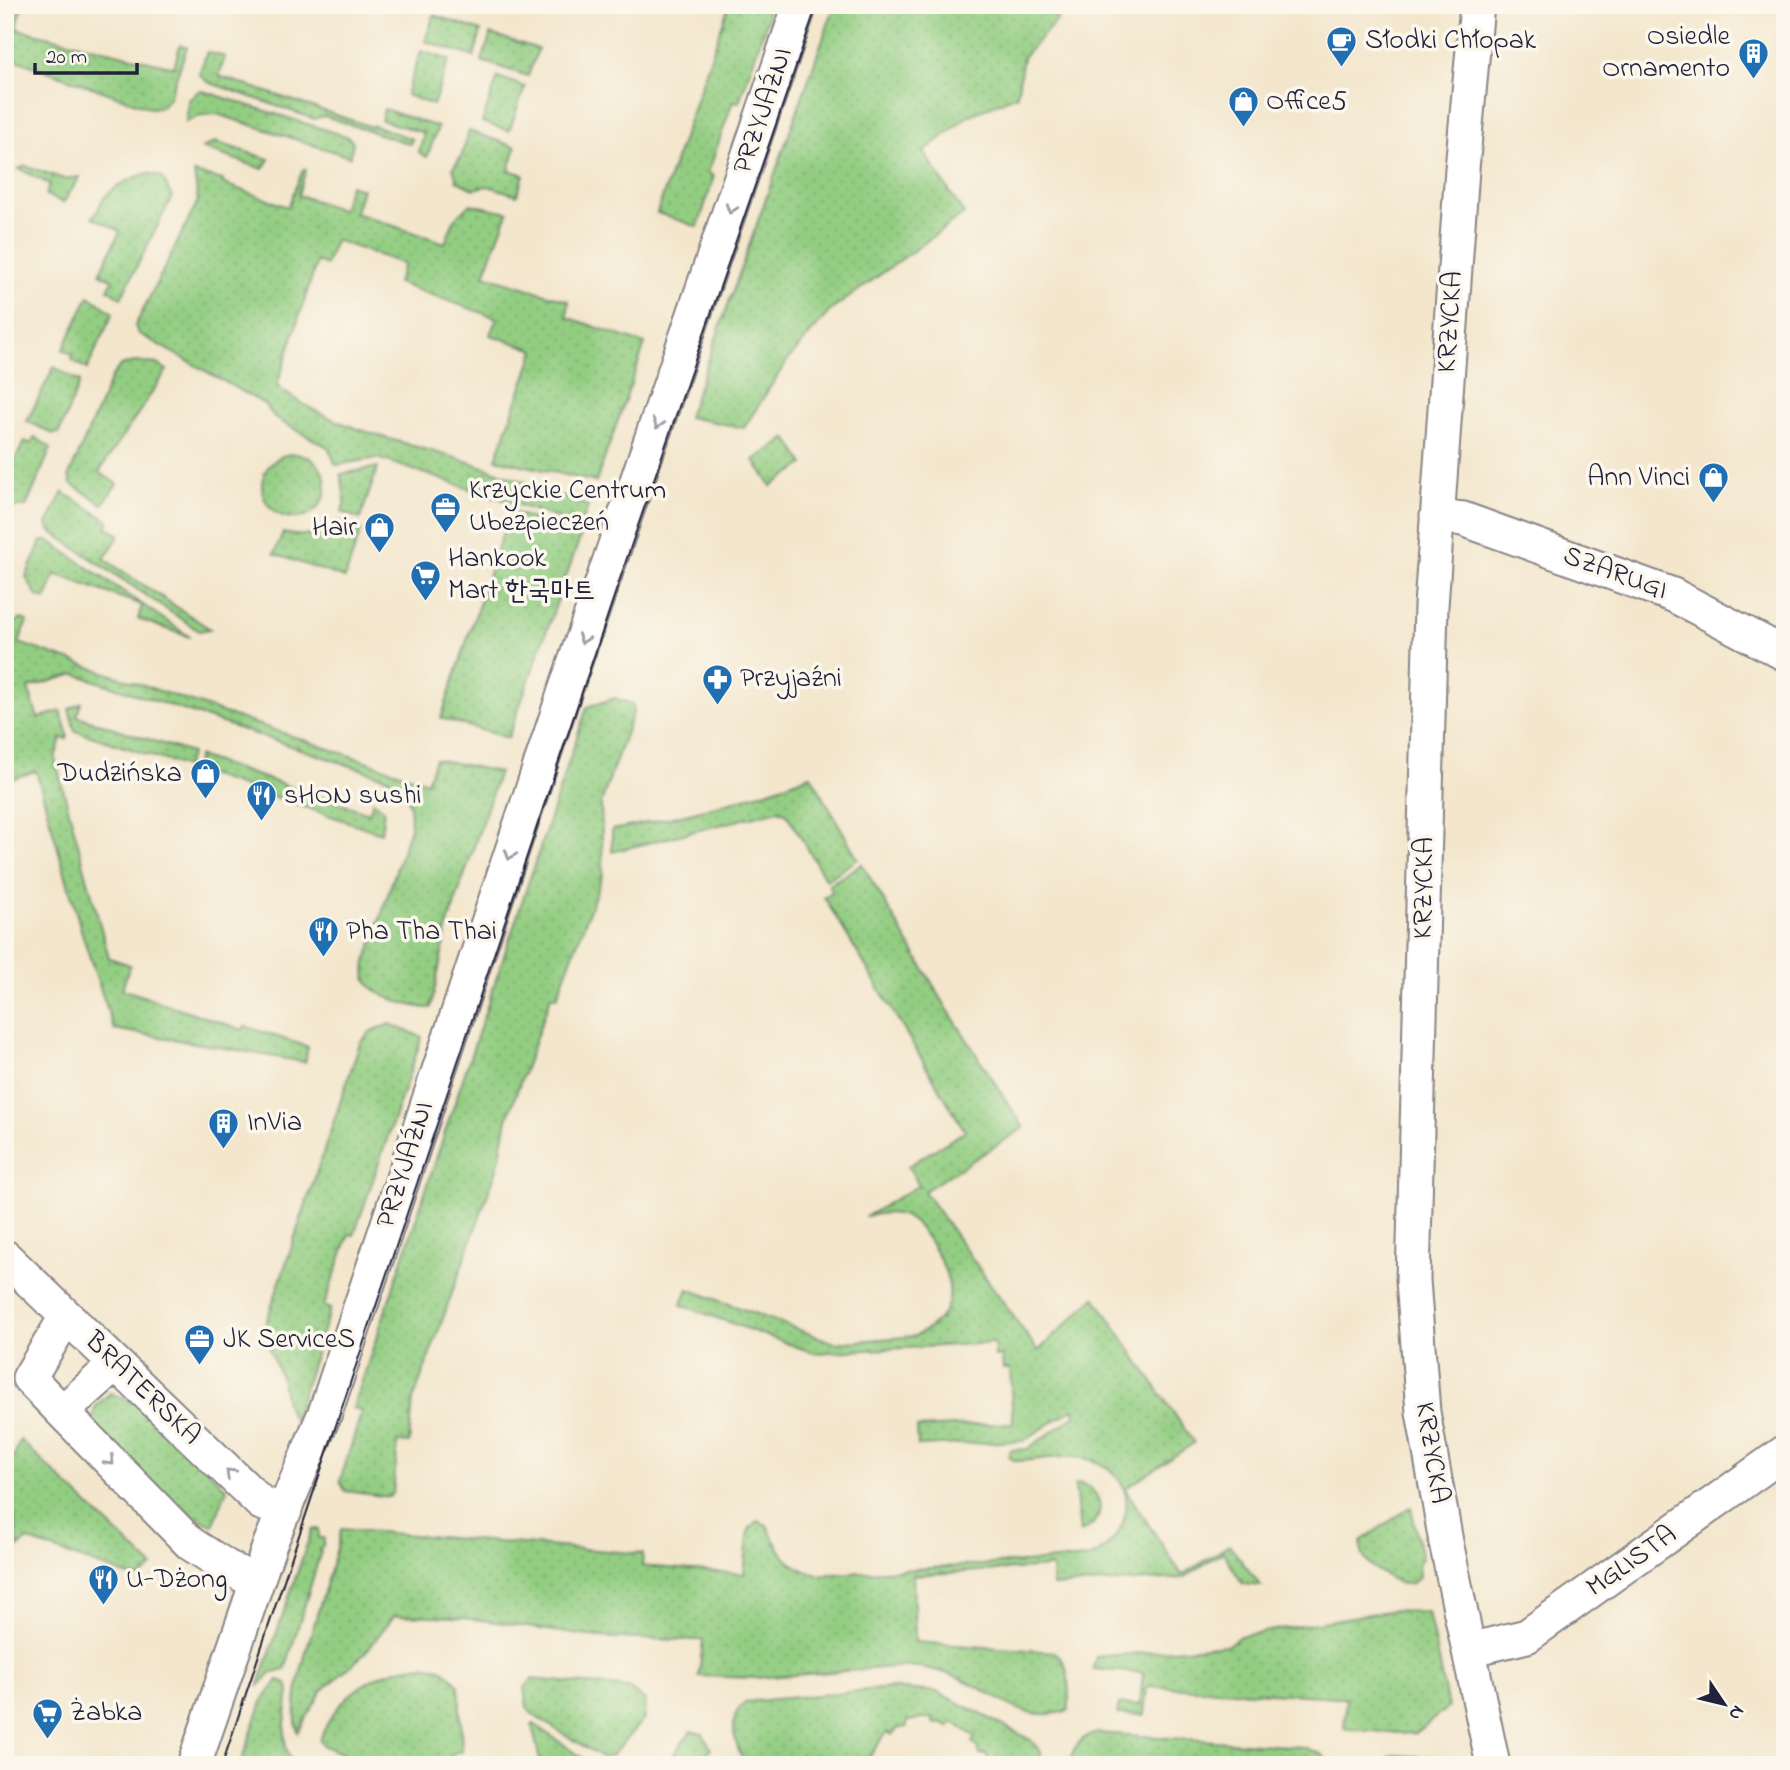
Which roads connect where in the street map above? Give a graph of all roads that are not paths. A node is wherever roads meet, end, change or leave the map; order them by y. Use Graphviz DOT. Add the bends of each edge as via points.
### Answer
graph roads {
  1 [pos="800,5"];
  2 [pos="1476,5"];
  3 [pos="1437,516"];
  4 [pos="1785,654"];
  5 [pos="5,1257"];
  6 [pos="66,1317"];
  7 [pos="116,1364"];
  8 [pos="62,1412"];
  9 [pos="1785,1452"];
  10 [pos="285,1511"];
  11 [pos="256,1581"];
  12 [pos="1469,1650"];
  13 [pos="194,1765"];
  14 [pos="1493,1765"];
  1 -- 10 [label="street, PRZYJAŹNI, one-way" via="326,1410"];
  2 -- 3 [label="street, KRZYCKA"];
  3 -- 4 [label="street, SZARUGI" via="1463,519 1673,595"];
  3 -- 12 [label="street, KRZYCKA" via="1414,1296 1423,1412"];
  5 -- 6 [label="street, BRATERSKA"];
  6 -- 7 [label="street, BRATERSKA"];
  6 -- 8 [label="street" via="29,1378"];
  7 -- 8 [label="street"];
  10 -- 7 [label="street, BRATERSKA, one-way" via="261,1503"];
  8 -- 11 [label="street, one-way" via="191,1544"];
  9 -- 12 [label="street, MGLISTA" via="1527,1636"];
  10 -- 11 [label="street, PRZYJAŹNI"];
  11 -- 13 [label="street, PRZYJAŹNI"];
  12 -- 14 [label="street, KRZYCKA"];
}
